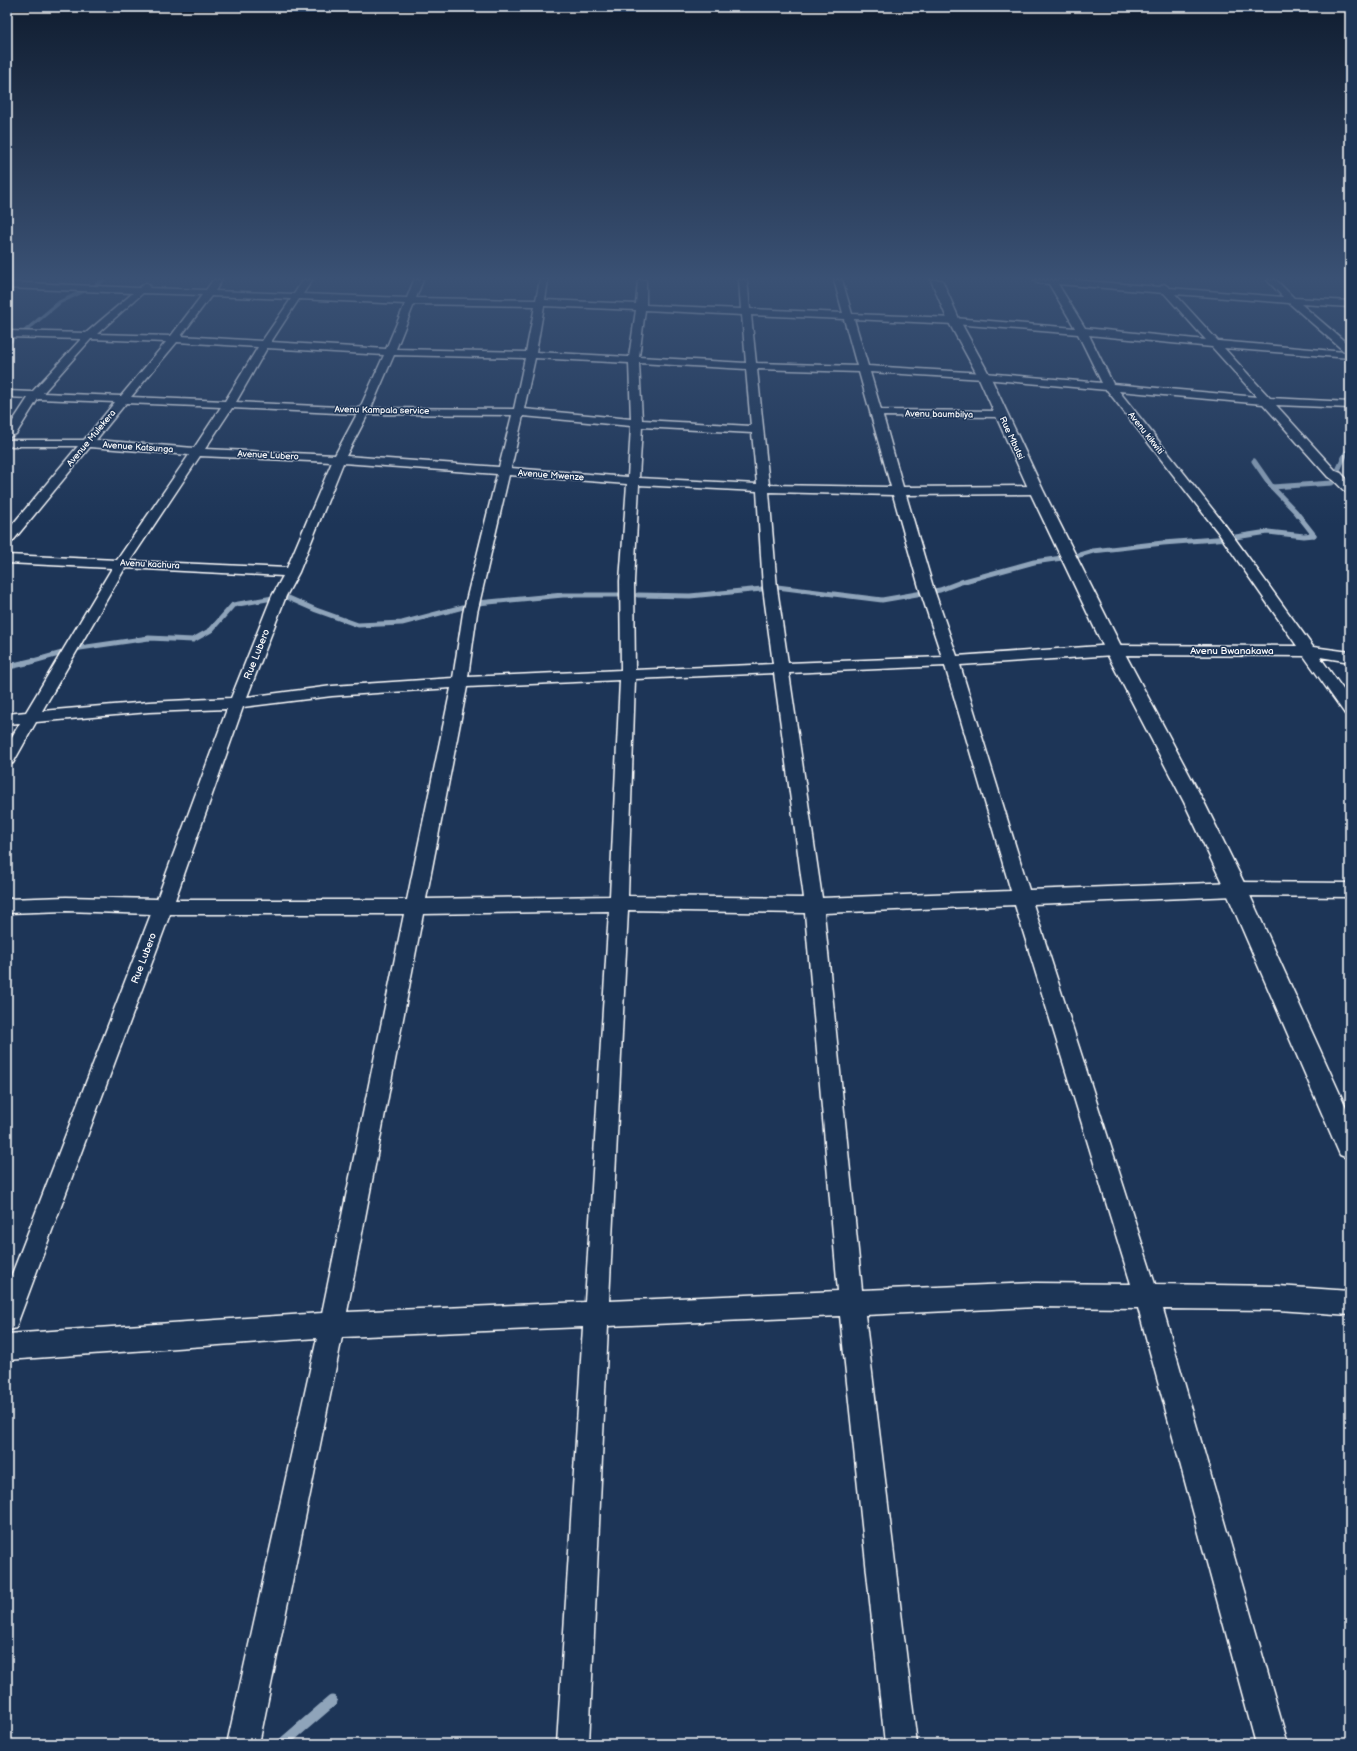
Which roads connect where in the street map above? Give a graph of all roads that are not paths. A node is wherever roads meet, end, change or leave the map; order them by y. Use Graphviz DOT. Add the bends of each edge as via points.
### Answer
graph roads {
  1 [pos="65,362"];
  2 [pos="155,362"];
  3 [pos="254,362"];
  4 [pos="386,362"];
  5 [pos="529,362"];
  6 [pos="634,362"];
  7 [pos="679,362"];
  8 [pos="751,362"];
  9 [pos="861,362"];
  10 [pos="976,362"];
  11 [pos="1097,362"];
  12 [pos="1231,362"];
  13 [pos="751,366"];
  14 [pos="863,369"];
  15 [pos="984,376"];
  16 [pos="1109,386"];
  17 [pos="7,394"];
  18 [pos="34,395"];
  19 [pos="124,399"];
  20 [pos="1266,400"];
  21 [pos="229,404"];
  22 [pos="1350,405"];
  23 [pos="364,411"];
  24 [pos="518,412"];
  25 [pos="877,413"];
  26 [pos="1001,414"];
  27 [pos="637,423"];
  28 [pos="757,430"];
  29 [pos="7,435"];
  30 [pos="7,443"];
  31 [pos="86,443"];
  32 [pos="197,452"];
  33 [pos="339,459"];
  34 [pos="503,471"];
  35 [pos="634,481"];
  36 [pos="763,488"];
  37 [pos="1036,490"];
  38 [pos="1350,490"];
  39 [pos="898,491"];
  40 [pos="7,539"];
  41 [pos="7,559"];
  42 [pos="122,563"];
  43 [pos="292,572"];
  44 [pos="1114,650"];
  45 [pos="1307,651"];
  46 [pos="1350,657"];
  47 [pos="951,662"];
  48 [pos="780,668"];
  49 [pos="628,676"];
  50 [pos="460,682"];
  51 [pos="237,703"];
  52 [pos="1350,710"];
  53 [pos="31,718"];
  54 [pos="7,719"];
  55 [pos="7,759"];
  56 [pos="1236,889"];
  57 [pos="1350,890"];
  58 [pos="1022,898"];
  59 [pos="619,903"];
  60 [pos="7,906"];
  61 [pos="814,906"];
  62 [pos="163,907"];
  63 [pos="414,907"];
  64 [pos="1350,1146"];
  65 [pos="1147,1297"];
  66 [pos="851,1302"];
  67 [pos="1350,1303"];
  68 [pos="597,1312"];
  69 [pos="7,1319"];
  70 [pos="332,1325"];
  71 [pos="7,1347"];
  72 [pos="242,1744"];
  73 [pos="573,1744"];
  74 [pos="901,1744"];
  75 [pos="1272,1744"];
  1 -- 18 [label="street"];
  2 -- 19 [label="street, Avenue Mulekera"];
  3 -- 21 [label="street"];
  4 -- 23 [label="street"];
  5 -- 24 [label="street"];
  6 -- 27 [label="street"];
  7 -- 13 [label="street"];
  8 -- 13 [label="street"];
  9 -- 14 [label="street"];
  10 -- 15 [label="street, Rue Mbutsi"];
  11 -- 16 [label="street, Avenu kikwiti"];
  12 -- 20 [label="street"];
  13 -- 14 [label="street"];
  13 -- 28 [label="street"];
  14 -- 15 [label="street"];
  14 -- 25 [label="street"];
  15 -- 16 [label="street"];
  15 -- 26 [label="street, Rue Mbutsi"];
  16 -- 20 [label="street"];
  16 -- 45 [label="street, Avenu kikwiti" via="1228,538"];
  17 -- 18 [label="street, Avenu Kampala service"];
  18 -- 19 [label="street, Avenu Kampala service"];
  18 -- 29 [label="street" via="12,432"];
  19 -- 21 [label="street, Avenu Kampala service"];
  19 -- 31 [label="street, Avenue Mulekera"];
  20 -- 22 [label="street"];
  20 -- 38 [label="street"];
  21 -- 23 [label="street, Avenu Kampala service"];
  21 -- 32 [label="street"];
  23 -- 24 [label="street, Avenu Kampala service"];
  23 -- 33 [label="street"];
  24 -- 27 [label="street, Avenu Kampala service"];
  24 -- 34 [label="street"];
  25 -- 26 [label="street, Avenu baumbilya"];
  25 -- 39 [label="street"];
  26 -- 37 [label="street, Rue Mbutsi"];
  27 -- 28 [label="street, Avenu Kampala service"];
  27 -- 35 [label="street"];
  28 -- 36 [label="street"];
  30 -- 31 [label="street, Avenue Katsunga"];
  31 -- 32 [label="street, Avenue Katsunga"];
  31 -- 40 [label="street, Avenue Mulekera"];
  32 -- 33 [label="street, Avenue Lubero"];
  32 -- 42 [label="street"];
  33 -- 34 [label="street, Avenue Mwenze"];
  33 -- 43 [label="street"];
  34 -- 35 [label="street, Avenue Mwenze"];
  34 -- 50 [label="street" via="471,605"];
  35 -- 36 [label="street, Avenue Mwenze"];
  35 -- 49 [label="street" via="627,581"];
  36 -- 39 [label="street, Avenue Mwenze"];
  36 -- 48 [label="street" via="770,588"];
  37 -- 39 [label="street, Avenue Mwenze"];
  37 -- 44 [label="street, Rue Mbutsi"];
  39 -- 47 [label="street"];
  41 -- 42 [label="street, Avenu kachura"];
  42 -- 43 [label="street, Avenu kachura"];
  42 -- 53 [label="street"];
  43 -- 51 [label="street, Rue Lubero" via="279,596"];
  44 -- 45 [label="street, Avenu Bwanakawa"];
  44 -- 47 [label="street, Avenu Bwanakawa"];
  44 -- 56 [label="street, Rue Mbutsi" via="1194,802"];
  45 -- 46 [label="street, Avenu Bwanakawa"];
  45 -- 52 [label="street, Avenu kikwiti"];
  47 -- 48 [label="street, Avenu Bwanakawa"];
  47 -- 58 [label="street"];
  48 -- 49 [label="street, Avenu Bwanakawa"];
  48 -- 61 [label="street"];
  49 -- 50 [label="street, Avenu Bwanakawa"];
  49 -- 59 [label="street"];
  50 -- 51 [label="street, Avenu Bwanakawa" via="332,691"];
  50 -- 63 [label="street"];
  51 -- 53 [label="street, Avenu Bwanakawa" via="149,707"];
  51 -- 62 [label="street, Rue Lubero"];
  53 -- 54 [label="street, Avenu Bwanakawa"];
  53 -- 55 [label="street"];
  56 -- 57 [label="street"];
  56 -- 58 [label="street"];
  56 -- 64 [label="street, Rue Mbutsi"];
  58 -- 61 [label="street"];
  58 -- 65 [label="street"];
  59 -- 61 [label="street"];
  59 -- 63 [label="street"];
  59 -- 68 [label="street"];
  60 -- 62 [label="street" via="66,904"];
  61 -- 66 [label="street"];
  62 -- 63 [label="street"];
  62 -- 69 [label="street, Rue Lubero"];
  63 -- 70 [label="street"];
  65 -- 66 [label="street" via="1036,1295"];
  65 -- 67 [label="street" via="1278,1298"];
  65 -- 75 [label="street"];
  66 -- 68 [label="street"];
  66 -- 74 [label="street"];
  68 -- 70 [label="street"];
  68 -- 73 [label="street"];
  70 -- 71 [label="street"];
  70 -- 72 [label="street"];
}
